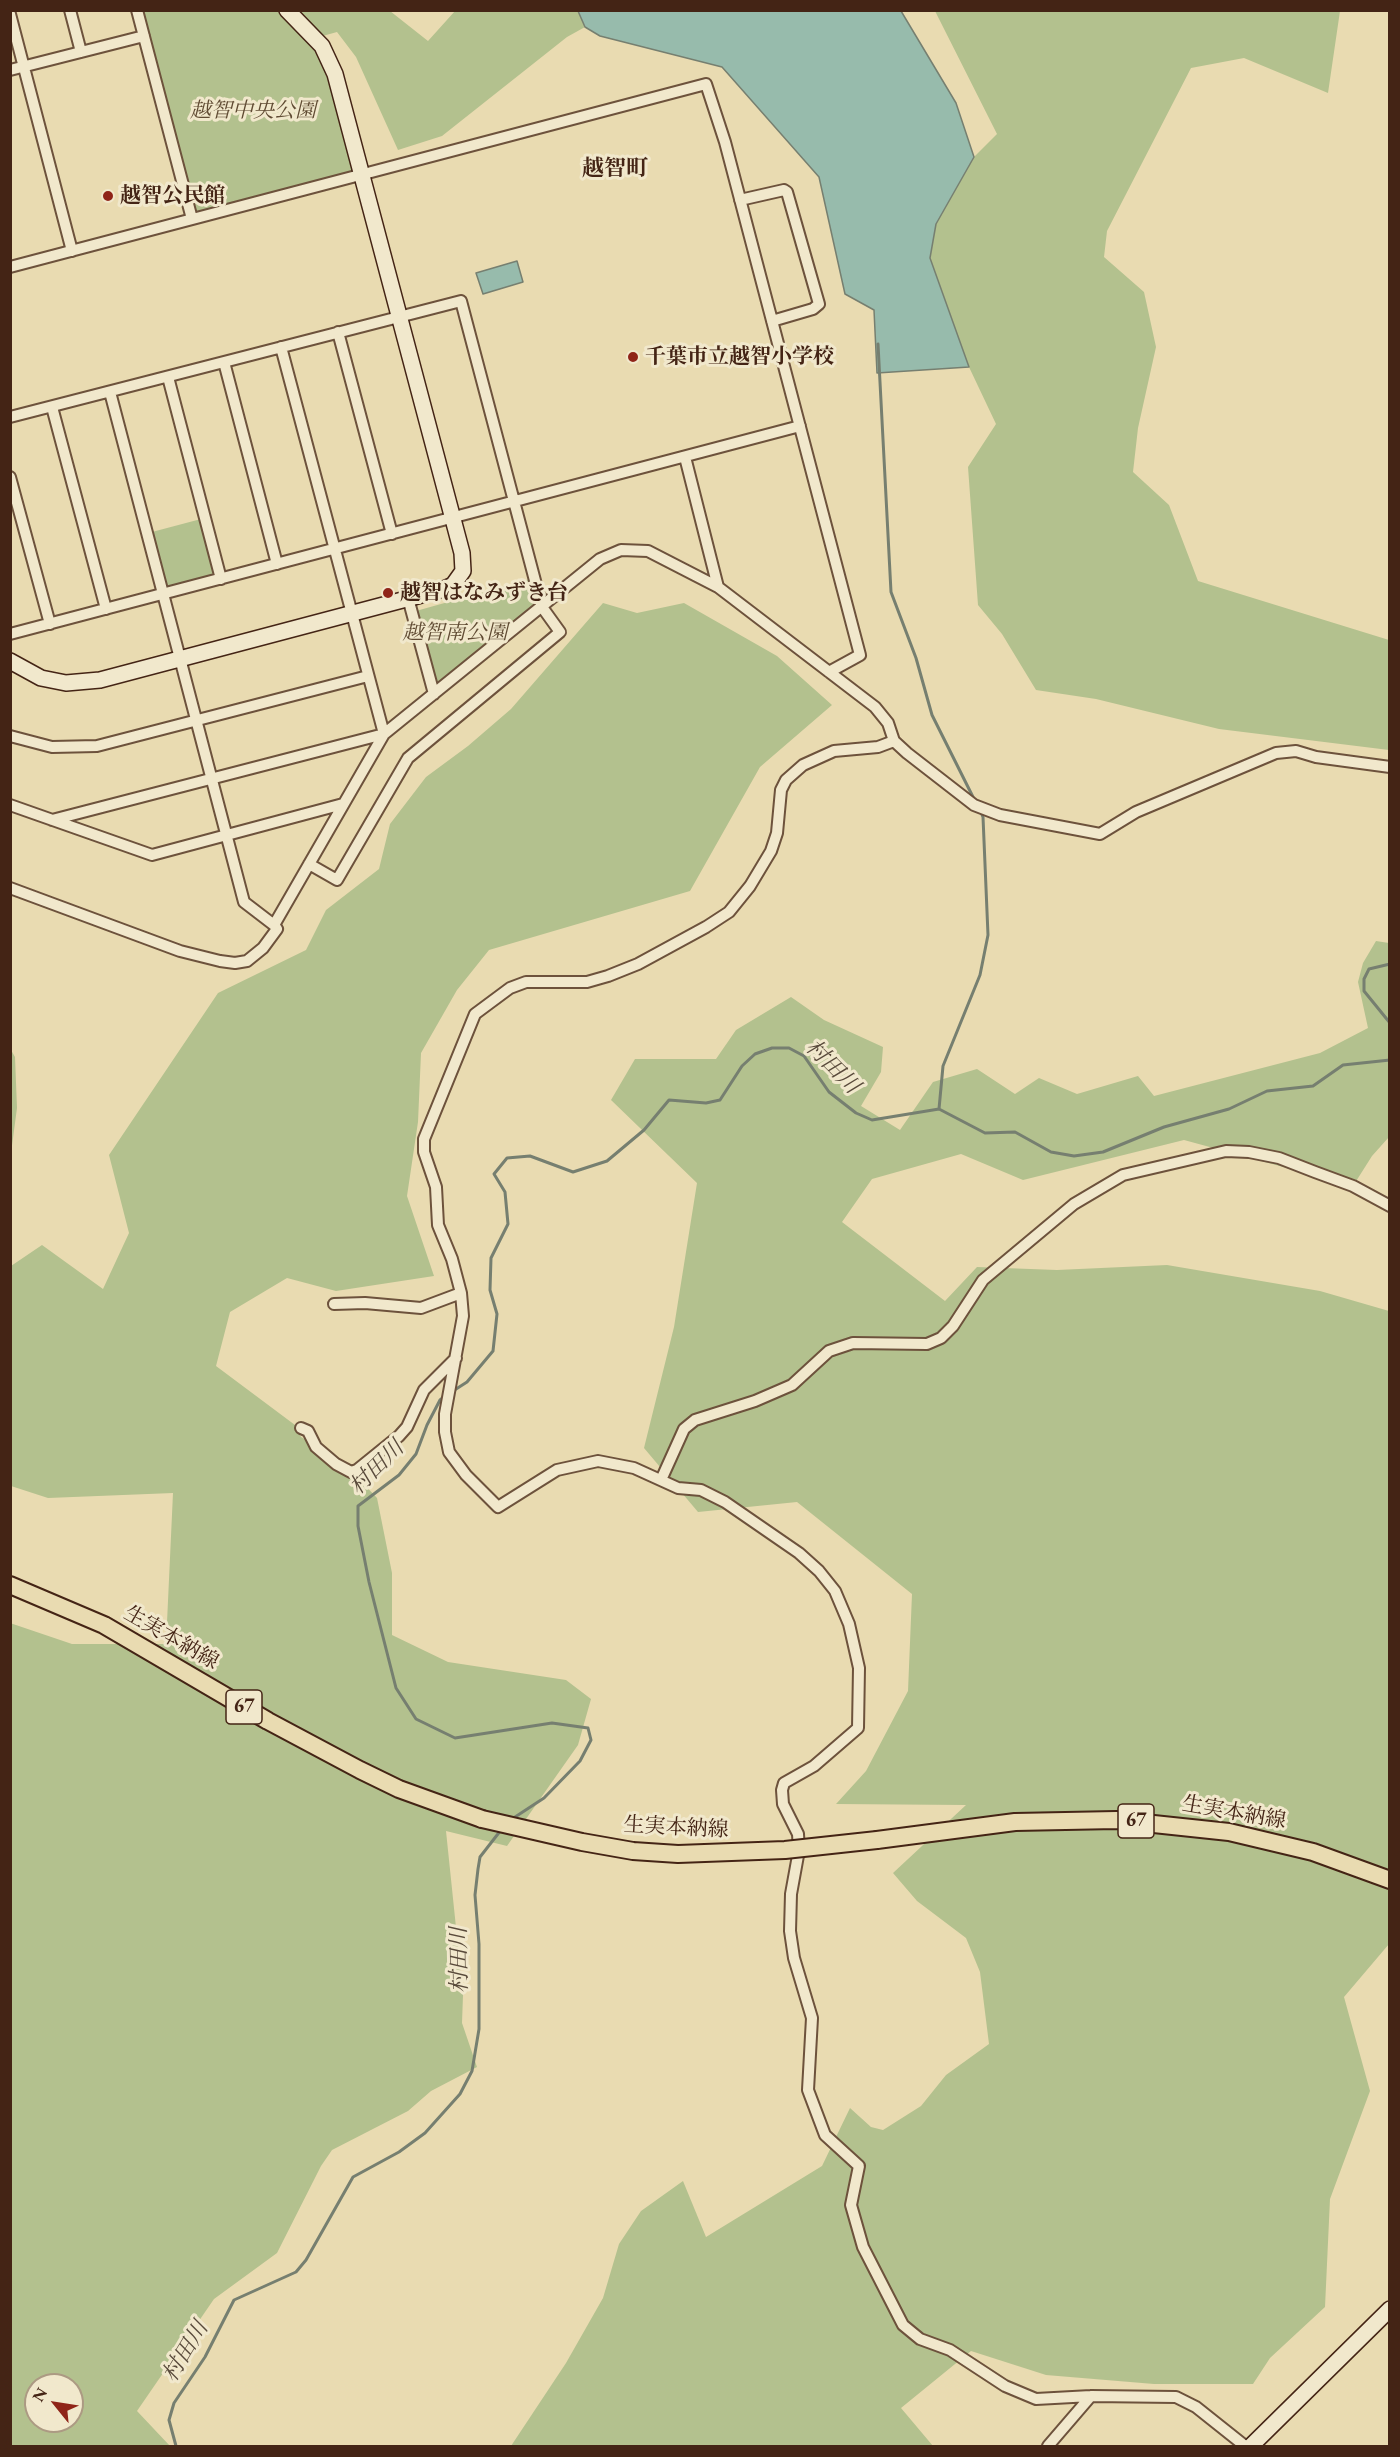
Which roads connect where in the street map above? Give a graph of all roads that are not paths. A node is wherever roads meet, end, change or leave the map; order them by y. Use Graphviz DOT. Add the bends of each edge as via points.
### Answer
graph roads {
  1 [pos="70,10"];
  2 [pos="137,10"];
  3 [pos="287,10"];
  4 [pos="10,14"];
  5 [pos="144,36"];
  6 [pos="81,52"];
  7 [pos="24,67"];
  8 [pos="10,70"];
  9 [pos="362,174"];
  10 [pos="740,200"];
  11 [pos="192,219"];
  12 [pos="72,251"];
  13 [pos="10,267"];
  14 [pos="400,315"];
  15 [pos="772,321"];
  16 [pos="338,332"];
  17 [pos="281,347"];
  18 [pos="224,362"];
  19 [pos="168,377"];
  20 [pos="110,392"];
  21 [pos="52,407"];
  22 [pos="10,417"];
  23 [pos="800,426"];
  24 [pos="686,457"];
  25 [pos="10,477"];
  26 [pos="514,502"];
  27 [pos="453,518"];
  28 [pos="392,534"];
  29 [pos="334,549"];
  30 [pos="277,564"];
  31 [pos="221,579"];
  32 [pos="718,587"];
  33 [pos="163,594"];
  34 [pos="408,598"];
  35 [pos="542,607"];
  36 [pos="106,609"];
  37 [pos="350,614"];
  38 [pos="50,624"];
  39 [pos="10,634"];
  40 [pos="180,658"];
  41 [pos="10,661"];
  42 [pos="829,672"];
  43 [pos="368,676"];
  44 [pos="434,694"];
  45 [pos="197,722"];
  46 [pos="384,734"];
  47 [pos="10,736"];
  48 [pos="894,741"];
  49 [pos="1389,766"];
  50 [pos="212,778"];
  51 [pos="343,804"];
  52 [pos="10,805"];
  53 [pos="52,820"];
  54 [pos="227,836"];
  55 [pos="309,864"];
  56 [pos="10,888"];
  57 [pos="274,925"];
  58 [pos="1389,1206"];
  59 [pos="461,1293"];
  60 [pos="334,1304"];
  61 [pos="455,1362"];
  62 [pos="302,1428"];
  63 [pos="661,1479"];
  64 [pos="10,1585"];
  65 [pos="1389,1880"];
  66 [pos="1389,2309"];
  67 [pos="1091,2396"];
  68 [pos="1048,2446"];
  69 [pos="1245,2446"];
  70 [pos="1251,2446"];
  1 -- 6 [label="street"];
  2 -- 5 [label="street"];
  3 -- 9 [label="street" via="310,31 329,59"];
  4 -- 7 [label="street"];
  5 -- 6 [label="street"];
  5 -- 11 [label="street"];
  6 -- 7 [label="street"];
  7 -- 8 [label="street"];
  7 -- 12 [label="street"];
  9 -- 10 [label="street" via="706,84"];
  9 -- 11 [label="street"];
  9 -- 14 [label="street"];
  10 -- 15 [label="street"];
  10 -- 15 [label="street" via="787,192 819,304"];
  11 -- 12 [label="street"];
  12 -- 13 [label="street"];
  14 -- 16 [label="street"];
  14 -- 26 [label="street" via="461,301"];
  14 -- 27 [label="street"];
  15 -- 23 [label="street"];
  16 -- 17 [label="street"];
  16 -- 28 [label="street"];
  17 -- 18 [label="street"];
  17 -- 29 [label="street"];
  18 -- 19 [label="street"];
  18 -- 30 [label="street"];
  19 -- 20 [label="street"];
  19 -- 31 [label="street"];
  20 -- 21 [label="street"];
  20 -- 33 [label="street"];
  21 -- 22 [label="street"];
  21 -- 36 [label="street"];
  23 -- 24 [label="street"];
  23 -- 42 [label="street" via="861,655"];
  24 -- 26 [label="street"];
  24 -- 32 [label="street"];
  25 -- 38 [label="street"];
  26 -- 27 [label="street"];
  26 -- 35 [label="street"];
  27 -- 28 [label="street"];
  27 -- 34 [label="street" via="464,571 453,585"];
  28 -- 29 [label="street"];
  29 -- 30 [label="street"];
  29 -- 37 [label="street"];
  30 -- 31 [label="street"];
  31 -- 33 [label="street"];
  32 -- 35 [label="street" via="648,550 621,550 600,559"];
  32 -- 42 [label="street"];
  33 -- 36 [label="street"];
  33 -- 40 [label="street"];
  34 -- 37 [label="street"];
  34 -- 44 [label="street"];
  35 -- 44 [label="street"];
  35 -- 55 [label="street" via="560,633 408,758 337,880"];
  36 -- 38 [label="street"];
  37 -- 40 [label="street"];
  37 -- 43 [label="street"];
  38 -- 39 [label="street"];
  40 -- 41 [label="street" via="100,680 66,683 41,678"];
  40 -- 45 [label="street"];
  42 -- 48 [label="street" via="875,707 888,723"];
  43 -- 45 [label="street"];
  43 -- 46 [label="street"];
  44 -- 46 [label="street"];
  45 -- 47 [label="street" via="78,748 52,747"];
  45 -- 50 [label="street"];
  46 -- 50 [label="street"];
  46 -- 51 [label="street"];
  48 -- 49 [label="street" via="985,811 1100,834 1136,812 1276,753 1296,751"];
  48 -- 59 [label="street" via="878,747 834,751 803,765 786,780 771,851 729,912 706,927 608,976 587,982 526,982 510,988 475,1014 424,1139 424,1152 436,1187 438,1225"];
  50 -- 53 [label="street"];
  50 -- 54 [label="street"];
  51 -- 54 [label="street"];
  51 -- 55 [label="street"];
  52 -- 53 [label="street"];
  53 -- 54 [label="street" via="152,855"];
  54 -- 57 [label="street" via="244,902"];
  55 -- 57 [label="street"];
  56 -- 57 [label="street" via="180,951 227,962 247,961 264,948 277,929"];
  58 -- 63 [label="street" via="1353,1186 1279,1158 1249,1152 1226,1151 1123,1175 1074,1204 982,1280 941,1338 927,1344 853,1343 829,1351 792,1385 695,1420 684,1429"];
  59 -- 60 [label="street" via="421,1308"];
  59 -- 61 [label="street" via="463,1316"];
  61 -- 62 [label="street" via="424,1390 399,1436 357,1470 351,1472 336,1464"];
  61 -- 63 [label="street" via="445,1432 449,1452 498,1507 557,1470 598,1461 634,1468"];
  63 -- 67 [label="street" via="678,1488 701,1490 725,1502 799,1553 835,1591 849,1624 860,1668 858,1728 814,1766 784,1783 782,1790 783,1804 798,1834 790,1931 812,2018 808,2090 825,2134 859,2166 851,2205 863,2247 903,2325 920,2339 950,2350 1005,2386 1036,2398"];
  64 -- 65 [label="main road, 生実本納線 / 67, bridge" via="104,1625 360,1770 482,1819 582,1842 678,1854 785,1850 1015,1822 1116,1820 1229,1832 1314,1852"];
  66 -- 70 [label="street"];
  67 -- 68 [label="street"];
  67 -- 69 [label="street" via="1176,2397"];
}
